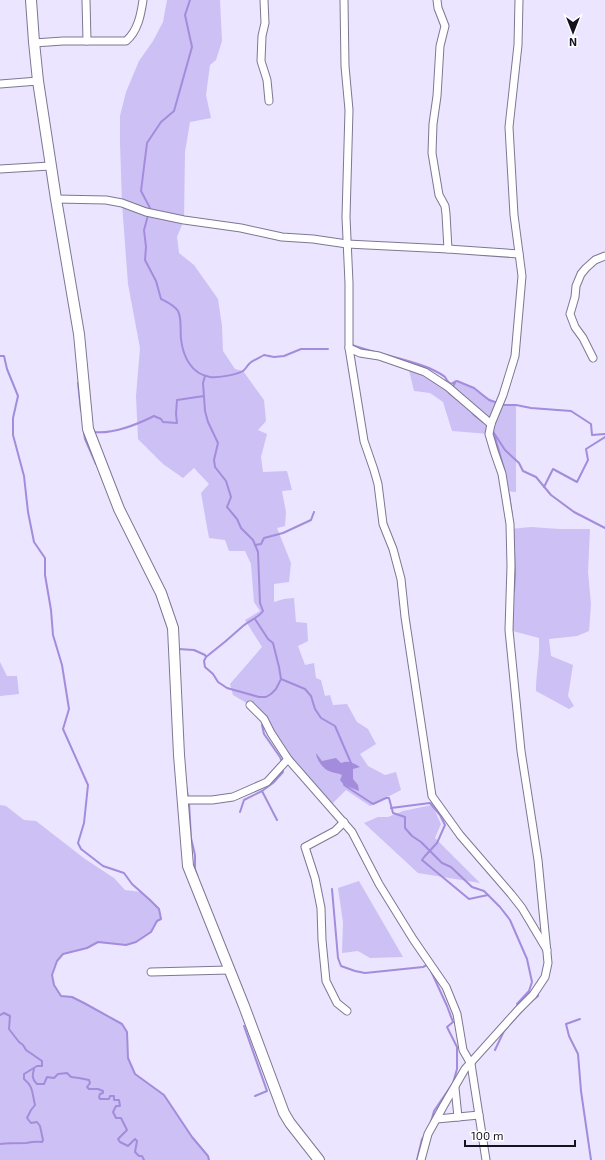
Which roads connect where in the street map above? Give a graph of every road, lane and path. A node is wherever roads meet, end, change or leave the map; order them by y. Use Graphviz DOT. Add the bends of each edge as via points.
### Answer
graph roads {
  1 [pos="31,0"];
  2 [pos="86,0"];
  3 [pos="143,0"];
  4 [pos="264,0"];
  5 [pos="344,0"];
  6 [pos="437,0"];
  7 [pos="519,0"];
  8 [pos="87,41"];
  9 [pos="34,43"];
  10 [pos="38,81"];
  11 [pos="0,84"];
  12 [pos="269,101"];
  13 [pos="50,166"];
  14 [pos="0,169"];
  15 [pos="56,200"];
  16 [pos="347,244"];
  17 [pos="448,248"];
  18 [pos="520,254"];
  19 [pos="605,256"];
  20 [pos="349,348"];
  21 [pos="593,358"];
  22 [pos="491,424"];
  23 [pos="250,706"];
  24 [pos="288,759"];
  25 [pos="183,800"];
  26 [pos="344,822"];
  27 [pos="548,951"];
  28 [pos="229,970"];
  29 [pos="151,972"];
  30 [pos="347,1011"];
  31 [pos="471,1064"];
  32 [pos="455,1088"];
  33 [pos="479,1115"];
  34 [pos="458,1117"];
  35 [pos="437,1119"];
  36 [pos="319,1160"];
  37 [pos="421,1160"];
  38 [pos="486,1160"];
  1 -- 9 [label="street"];
  2 -- 8 [label="street"];
  3 -- 8 [label="street" via="138,23 126,41"];
  4 -- 12 [label="street" via="265,23 261,61 267,80"];
  5 -- 16 [label="street" via="349,110"];
  6 -- 17 [label="street" via="445,26 440,46 432,153 439,195 445,206"];
  7 -- 18 [label="street" via="518,45 509,127 514,215"];
  8 -- 9 [label="street"];
  9 -- 10 [label="street"];
  10 -- 11 [label="street"];
  10 -- 13 [label="street"];
  13 -- 14 [label="street"];
  13 -- 15 [label="street"];
  15 -- 16 [label="street" via="106,200 184,220 282,237"];
  15 -- 25 [label="street" via="79,334 88,429 119,509 161,593 173,628"];
  16 -- 17 [label="street"];
  16 -- 20 [label="street"];
  17 -- 18 [label="street"];
  18 -- 22 [label="street" via="522,276 515,356"];
  19 -- 21 [label="street" via="595,260 581,274 570,314"];
  20 -- 22 [label="street" via="425,372 448,386"];
  20 -- 27 [label="street" via="364,441 377,480 383,524 401,580 409,650 432,796 460,835 522,908"];
  22 -- 27 [label="street" via="489,434 502,474 510,524 509,630 521,751 538,860"];
  23 -- 24 [label="street" via="264,719"];
  24 -- 25 [label="street" via="267,782 233,797"];
  24 -- 26 [label="street"];
  25 -- 28 [label="street" via="188,866"];
  26 -- 30 [label="street" via="335,831 305,847 321,908 326,982 337,1003"];
  26 -- 31 [label="street" via="387,897 446,987 457,1014 463,1050"];
  27 -- 31 [label="street" via="545,977 533,995"];
  28 -- 29 [label="street"];
  28 -- 36 [label="street" via="284,1113"];
  31 -- 32 [label="street"];
  31 -- 33 [label="street"];
  32 -- 34 [label="street"];
  32 -- 35 [label="street"];
  33 -- 34 [label="street"];
  33 -- 38 [label="street"];
  34 -- 35 [label="street"];
  35 -- 37 [label="street" via="428,1134"];
}
